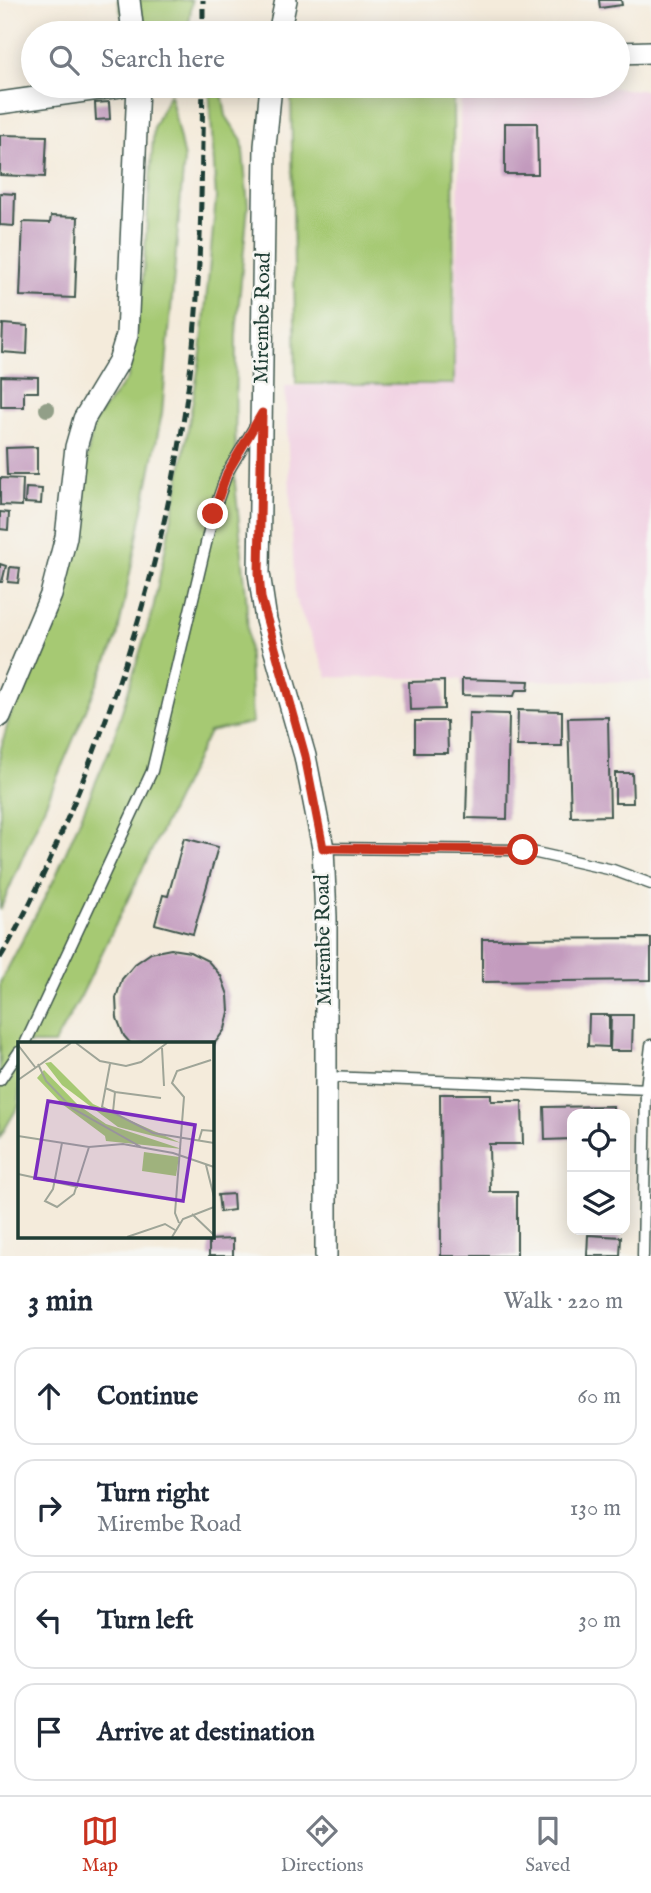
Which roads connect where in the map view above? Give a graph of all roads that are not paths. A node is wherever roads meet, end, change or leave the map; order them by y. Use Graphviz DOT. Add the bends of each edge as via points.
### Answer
graph roads {
  1 [pos="129,0"];
  2 [pos="286,0"];
  3 [pos="132,21"];
  4 [pos="282,21"];
  5 [pos="651,52"];
  6 [pos="630,53"];
  7 [pos="35,98"];
  8 [pos="137,98"];
  9 [pos="270,98"];
  10 [pos="0,103"];
  11 [pos="262,413"];
  12 [pos="2,703"];
  13 [pos="323,848"];
  14 [pos="651,884"];
  15 [pos="25,1042"];
  16 [pos="651,1045"];
  17 [pos="18,1053"];
  18 [pos="326,1077"];
  19 [pos="0,1080"];
  20 [pos="649,1088"];
  21 [pos="326,1256"];
  22 [pos="643,1256"];
  1 -- 3 [label="street"];
  2 -- 4 [label="street"];
  5 -- 6 [label="street"];
  7 -- 10 [label="street"];
  8 -- 12 [label="street" via="127,335 119,361 84,419 74,455 66,537 51,596"];
  9 -- 11 [label="street, Mirembe Road" via="265,146"];
  11 -- 13 [label="street, Mirembe Road" via="261,598 305,756"];
  11 -- 15 [label="lane" via="227,473 213,514 152,771"];
  13 -- 14 [label="lane" via="523,850 613,870"];
  13 -- 18 [label="street, Mirembe Road"];
  16 -- 20 [label="lane"];
  17 -- 19 [label="lane"];
  18 -- 20 [label="lane"];
  18 -- 21 [label="street, Mirembe Road"];
  20 -- 22 [label="lane"];
}
